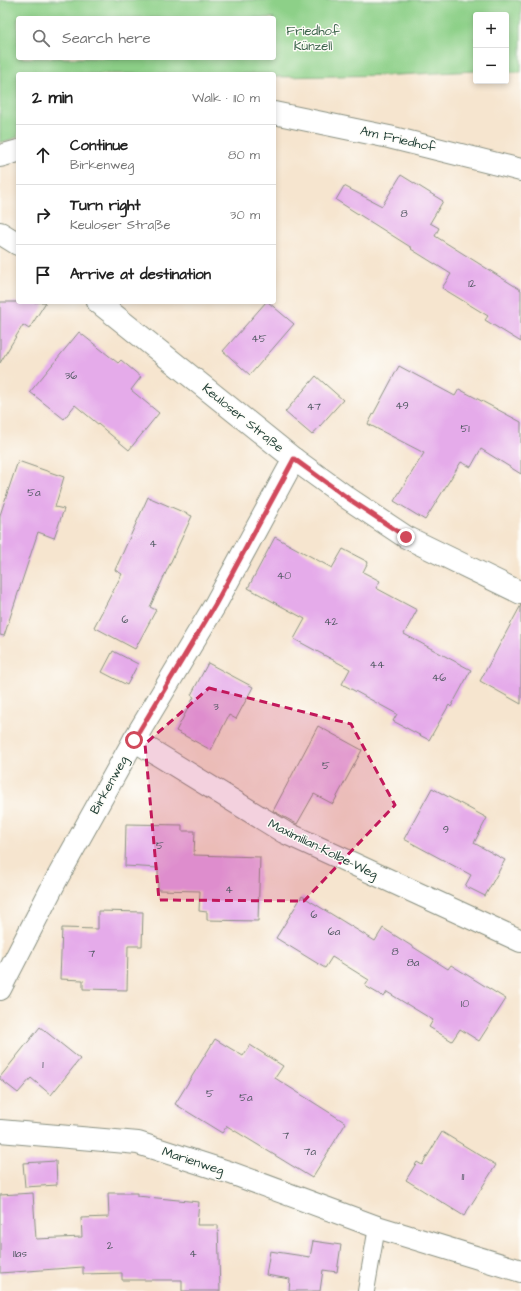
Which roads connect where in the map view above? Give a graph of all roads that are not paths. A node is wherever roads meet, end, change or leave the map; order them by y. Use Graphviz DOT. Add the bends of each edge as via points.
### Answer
graph roads {
  1 [pos="276,113"];
  2 [pos="16,152"];
  3 [pos="0,156"];
  4 [pos="521,170"];
  5 [pos="0,233"];
  6 [pos="16,243"];
  7 [pos="100,304"];
  8 [pos="294,459"];
  9 [pos="521,593"];
  10 [pos="134,740"];
  11 [pos="521,941"];
  12 [pos="0,989"];
  13 [pos="0,1131"];
  14 [pos="377,1227"];
  15 [pos="521,1271"];
  16 [pos="366,1291"];
  1 -- 4 [label="street, Am Friedhof" via="396,138"];
  2 -- 3 [label="street"];
  5 -- 6 [label="street"];
  7 -- 8 [label="street, Keuloser Straße"];
  8 -- 9 [label="street, Keuloser Straße" via="406,537"];
  8 -- 10 [label="street, Birkenweg" via="215,605"];
  10 -- 11 [label="street, Maximilian-Kolbe-Weg" via="284,832"];
  10 -- 12 [label="street, Birkenweg" via="55,882"];
  13 -- 14 [label="street, Marienweg" via="138,1143 231,1173"];
  14 -- 15 [label="street, Marienweg"];
  14 -- 16 [label="lane"];
}
